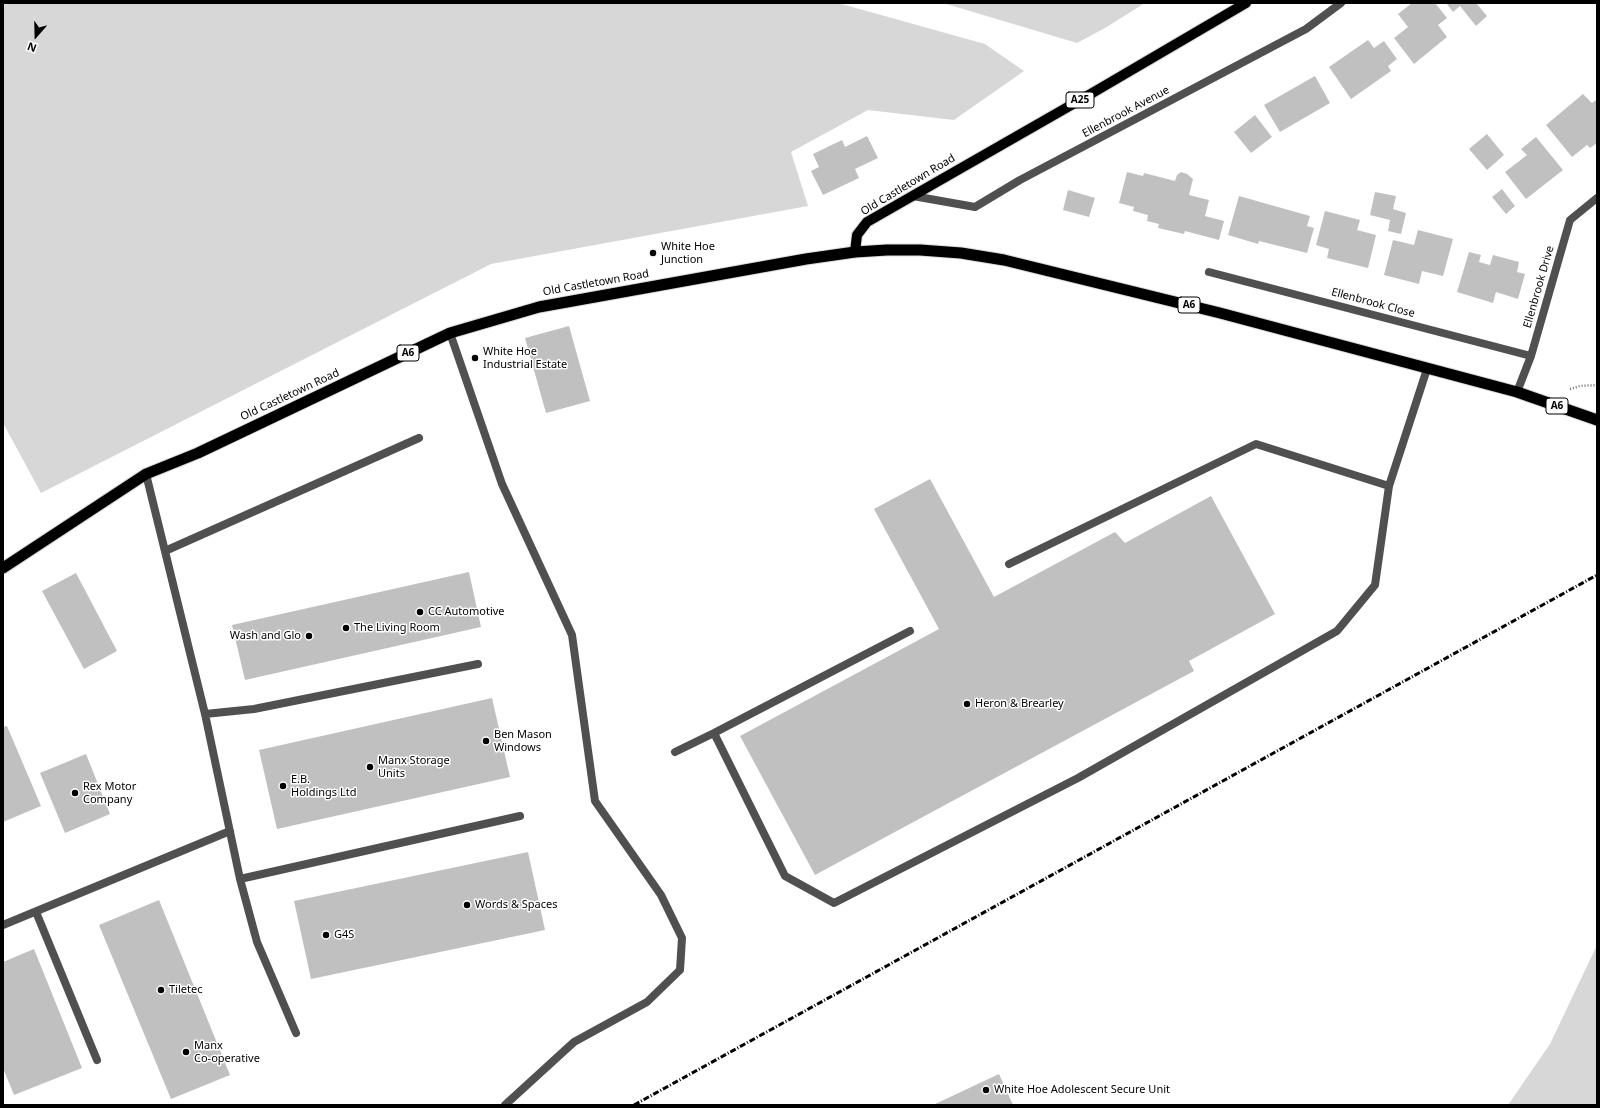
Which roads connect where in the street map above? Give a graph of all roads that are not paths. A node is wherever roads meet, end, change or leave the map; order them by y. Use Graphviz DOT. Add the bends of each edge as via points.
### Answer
graph roads {
  1 [pos="1246,3"];
  2 [pos="1341,3"];
  3 [pos="913,196"];
  4 [pos="1597,198"];
  5 [pos="855,252"];
  6 [pos="1209,272"];
  7 [pos="450,333"];
  8 [pos="1531,356"];
  9 [pos="1427,369"];
  10 [pos="1518,392"];
  11 [pos="1597,420"];
  12 [pos="418,438"];
  13 [pos="146,474"];
  14 [pos="1389,486"];
  15 [pos="165,552"];
  16 [pos="1008,564"];
  17 [pos="3,568"];
  18 [pos="910,631"];
  19 [pos="478,664"];
  20 [pos="205,714"];
  21 [pos="714,733"];
  22 [pos="675,752"];
  23 [pos="520,816"];
  24 [pos="230,832"];
  25 [pos="240,879"];
  26 [pos="36,912"];
  27 [pos="3,925"];
  28 [pos="296,1032"];
  29 [pos="97,1060"];
  30 [pos="505,1105"];
  1 -- 3 [label="main road, Old Castletown Road / A25"];
  2 -- 3 [label="street, Ellenbrook Avenue" via="1306,29 1020,180 975,207"];
  3 -- 5 [label="main road, Old Castletown Road / A25" via="868,222 857,235"];
  4 -- 8 [label="street, Ellenbrook Drive" via="1570,220"];
  5 -- 7 [label="highway, Old Castletown Road / A6" via="539,307"];
  5 -- 9 [label="highway, A6" via="920,250 1004,260 1220,313"];
  6 -- 8 [label="street, Ellenbrook Close"];
  7 -- 13 [label="highway, Old Castletown Road / A6" via="198,453"];
  7 -- 30 [label="street" via="502,484 572,635 595,801 661,895 682,938 680,970 647,1002 574,1042"];
  8 -- 10 [label="street, Ellenbrook Drive"];
  9 -- 10 [label="highway, A6"];
  9 -- 14 [label="street"];
  10 -- 11 [label="highway, A6"];
  12 -- 15 [label="street"];
  13 -- 15 [label="street"];
  13 -- 17 [label="highway, Old Castletown Road / A6"];
  14 -- 16 [label="street" via="1256,444"];
  14 -- 21 [label="street" via="1375,585 1337,631 1078,778 834,903 785,876"];
  15 -- 20 [label="street"];
  18 -- 21 [label="street"];
  19 -- 20 [label="street" via="254,708"];
  20 -- 24 [label="street"];
  21 -- 22 [label="street"];
  23 -- 25 [label="street"];
  24 -- 25 [label="street"];
  24 -- 26 [label="street"];
  25 -- 28 [label="street" via="257,942"];
  26 -- 27 [label="street"];
  26 -- 29 [label="street"];
}
